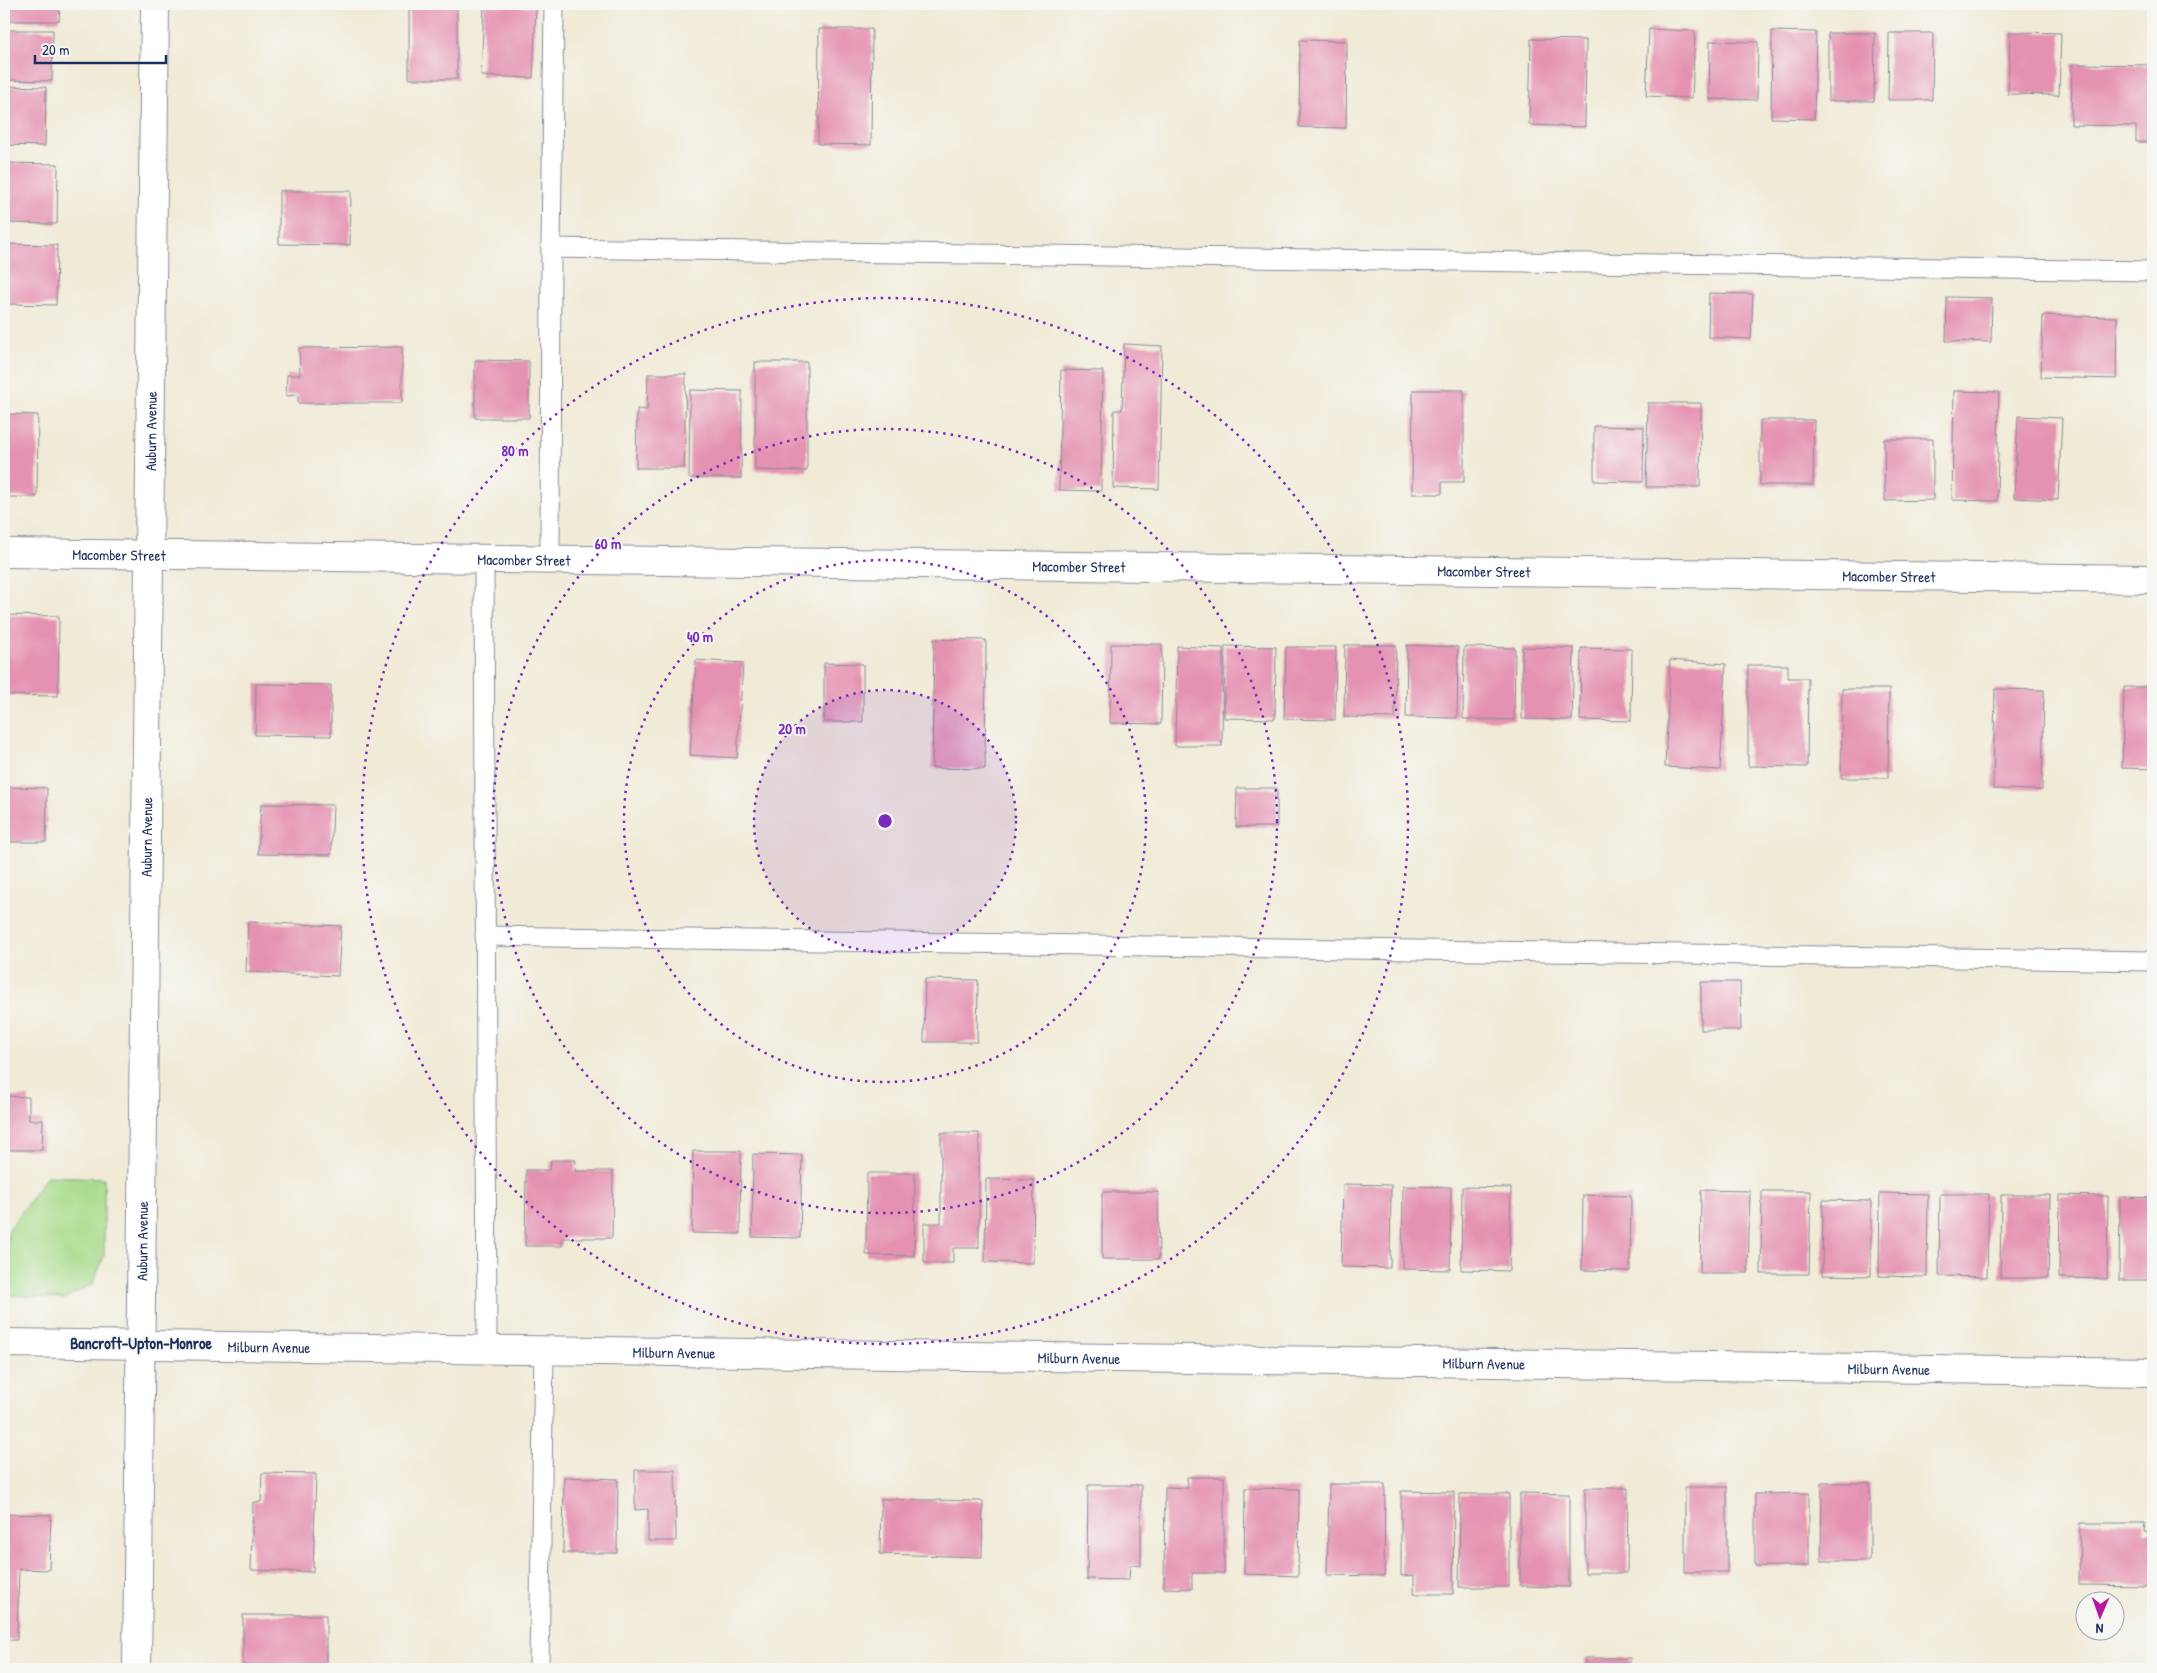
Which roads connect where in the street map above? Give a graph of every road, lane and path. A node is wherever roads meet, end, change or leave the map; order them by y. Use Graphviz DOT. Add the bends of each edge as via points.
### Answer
graph roads {
  1 [pos="155,4"];
  2 [pos="554,4"];
  3 [pos="551,248"];
  4 [pos="2153,271"];
  5 [pos="4,553"];
  6 [pos="149,555"];
  7 [pos="484,559"];
  8 [pos="550,560"];
  9 [pos="2153,579"];
  10 [pos="485,936"];
  11 [pos="2153,961"];
  12 [pos="4,1343"];
  13 [pos="140,1344"];
  14 [pos="487,1349"];
  15 [pos="544,1350"];
  16 [pos="2153,1372"];
  17 [pos="137,1669"];
  18 [pos="539,1669"];
  1 -- 6 [label="street, Auburn Avenue"];
  2 -- 3 [label="lane"];
  3 -- 4 [label="lane"];
  3 -- 8 [label="lane"];
  5 -- 6 [label="street, Macomber Street"];
  6 -- 7 [label="street, Macomber Street"];
  6 -- 13 [label="street, Auburn Avenue"];
  7 -- 8 [label="street, Macomber Street"];
  7 -- 10 [label="lane"];
  8 -- 9 [label="street, Macomber Street"];
  10 -- 11 [label="lane"];
  10 -- 14 [label="lane"];
  12 -- 13 [label="street, Milburn Avenue"];
  13 -- 14 [label="street, Milburn Avenue"];
  13 -- 17 [label="street, Auburn Avenue"];
  14 -- 15 [label="street, Milburn Avenue"];
  15 -- 16 [label="street, Milburn Avenue"];
  15 -- 18 [label="lane"];
}
